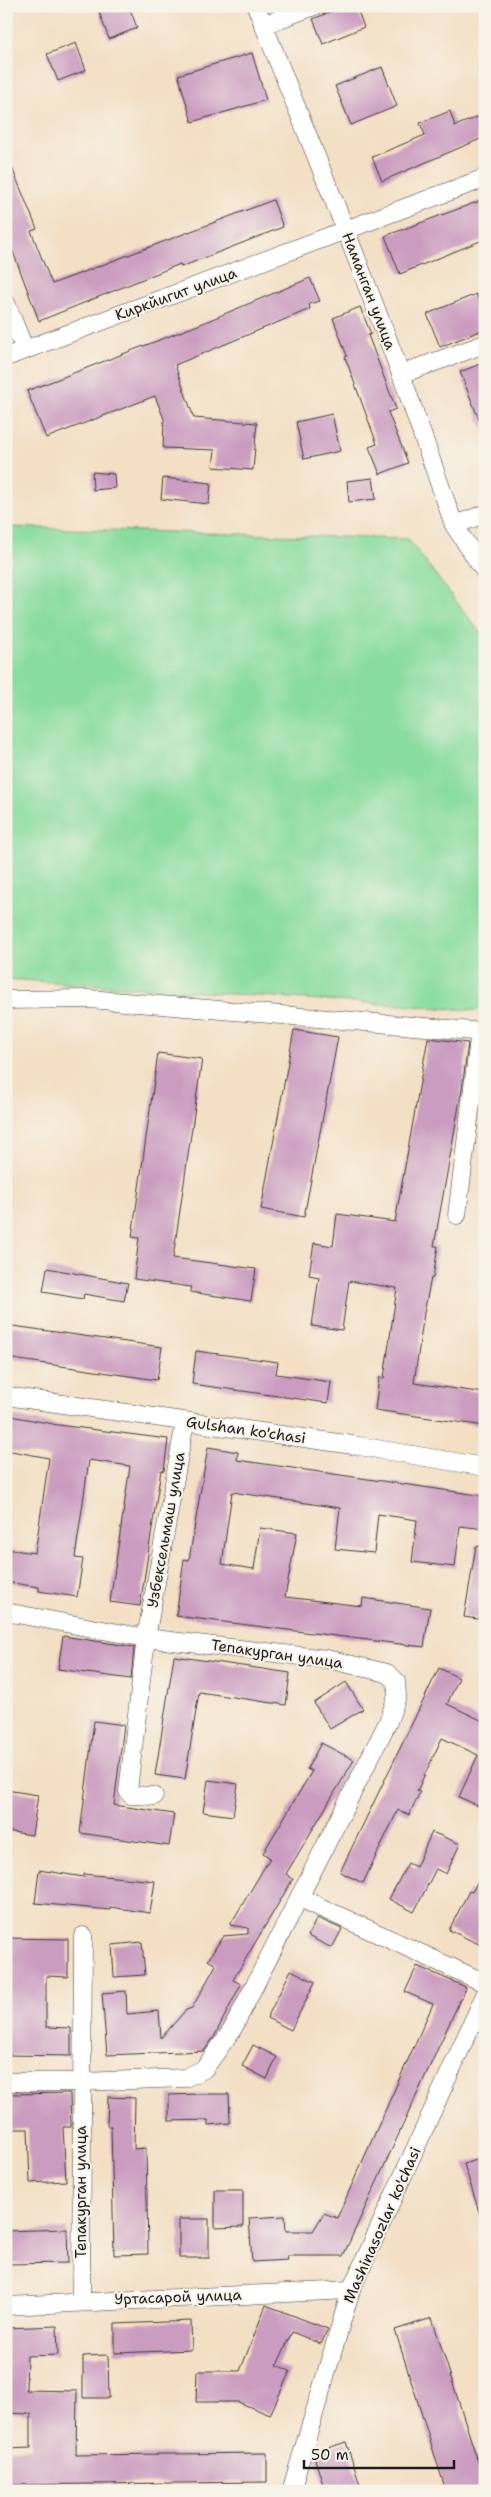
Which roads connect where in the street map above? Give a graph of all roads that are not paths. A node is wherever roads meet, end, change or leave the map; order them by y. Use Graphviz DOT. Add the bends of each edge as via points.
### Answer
graph roads {
  1 [pos="256,6"];
  2 [pos="314,6"];
  3 [pos="263,25"];
  4 [pos="485,178"];
  5 [pos="346,231"];
  6 [pos="6,303"];
  7 [pos="485,344"];
  8 [pos="25,350"];
  9 [pos="6,357"];
  10 [pos="401,374"];
  11 [pos="485,514"];
  12 [pos="454,525"];
  13 [pos="485,572"];
  14 [pos="6,1000"];
  15 [pos="482,1032"];
  16 [pos="458,1215"];
  17 [pos="6,1396"];
  18 [pos="185,1422"];
  19 [pos="485,1467"];
  20 [pos="6,1612"];
  21 [pos="146,1638"];
  22 [pos="154,1796"];
  23 [pos="300,1898"];
  24 [pos="83,1936"];
  25 [pos="485,1983"];
  26 [pos="485,1995"];
  27 [pos="6,2082"];
  28 [pos="81,2082"];
  29 [pos="351,2290"];
  30 [pos="81,2301"];
  31 [pos="6,2306"];
  32 [pos="291,2491"];
  1 -- 3 [label="street, Наманган улица"];
  2 -- 3 [label="street"];
  3 -- 5 [label="street, Наманган улица"];
  4 -- 5 [label="street, Киркйигит улица"];
  5 -- 8 [label="street, Киркйигит улица"];
  5 -- 10 [label="street, Наманган улица"];
  6 -- 8 [label="street"];
  7 -- 10 [label="street"];
  8 -- 9 [label="street, Киркйигит улица"];
  10 -- 12 [label="street, Наманган улица"];
  11 -- 12 [label="street"];
  12 -- 13 [label="street, Наманган улица"];
  14 -- 15 [label="street" via="89,999"];
  15 -- 16 [label="street"];
  17 -- 18 [label="street, Gulshan ko'chasi"];
  18 -- 19 [label="street, Gulshan ko'chasi"];
  18 -- 21 [label="street, Узбексельмаш улица"];
  20 -- 21 [label="street, Тепакурган улица"];
  21 -- 22 [label="street, Узбексельмаш улица" via="128,1791 131,1795"];
  21 -- 23 [label="street, Тепакурган улица" via="327,1658 387,1673 396,1681 397,1696 388,1722"];
  23 -- 25 [label="street"];
  23 -- 28 [label="street, Тепакурган улица" via="232,2030 204,2069 185,2078"];
  24 -- 28 [label="street"];
  26 -- 29 [label="street, Mashinasozlar ko'chasi"];
  27 -- 28 [label="street, Тепакурган улица"];
  28 -- 30 [label="street, Тепакурган улица"];
  29 -- 30 [label="street, Уртасарой улица"];
  29 -- 32 [label="street, Mashinasozlar ko'chasi"];
  30 -- 31 [label="street, Уртасарой улица"];
}
